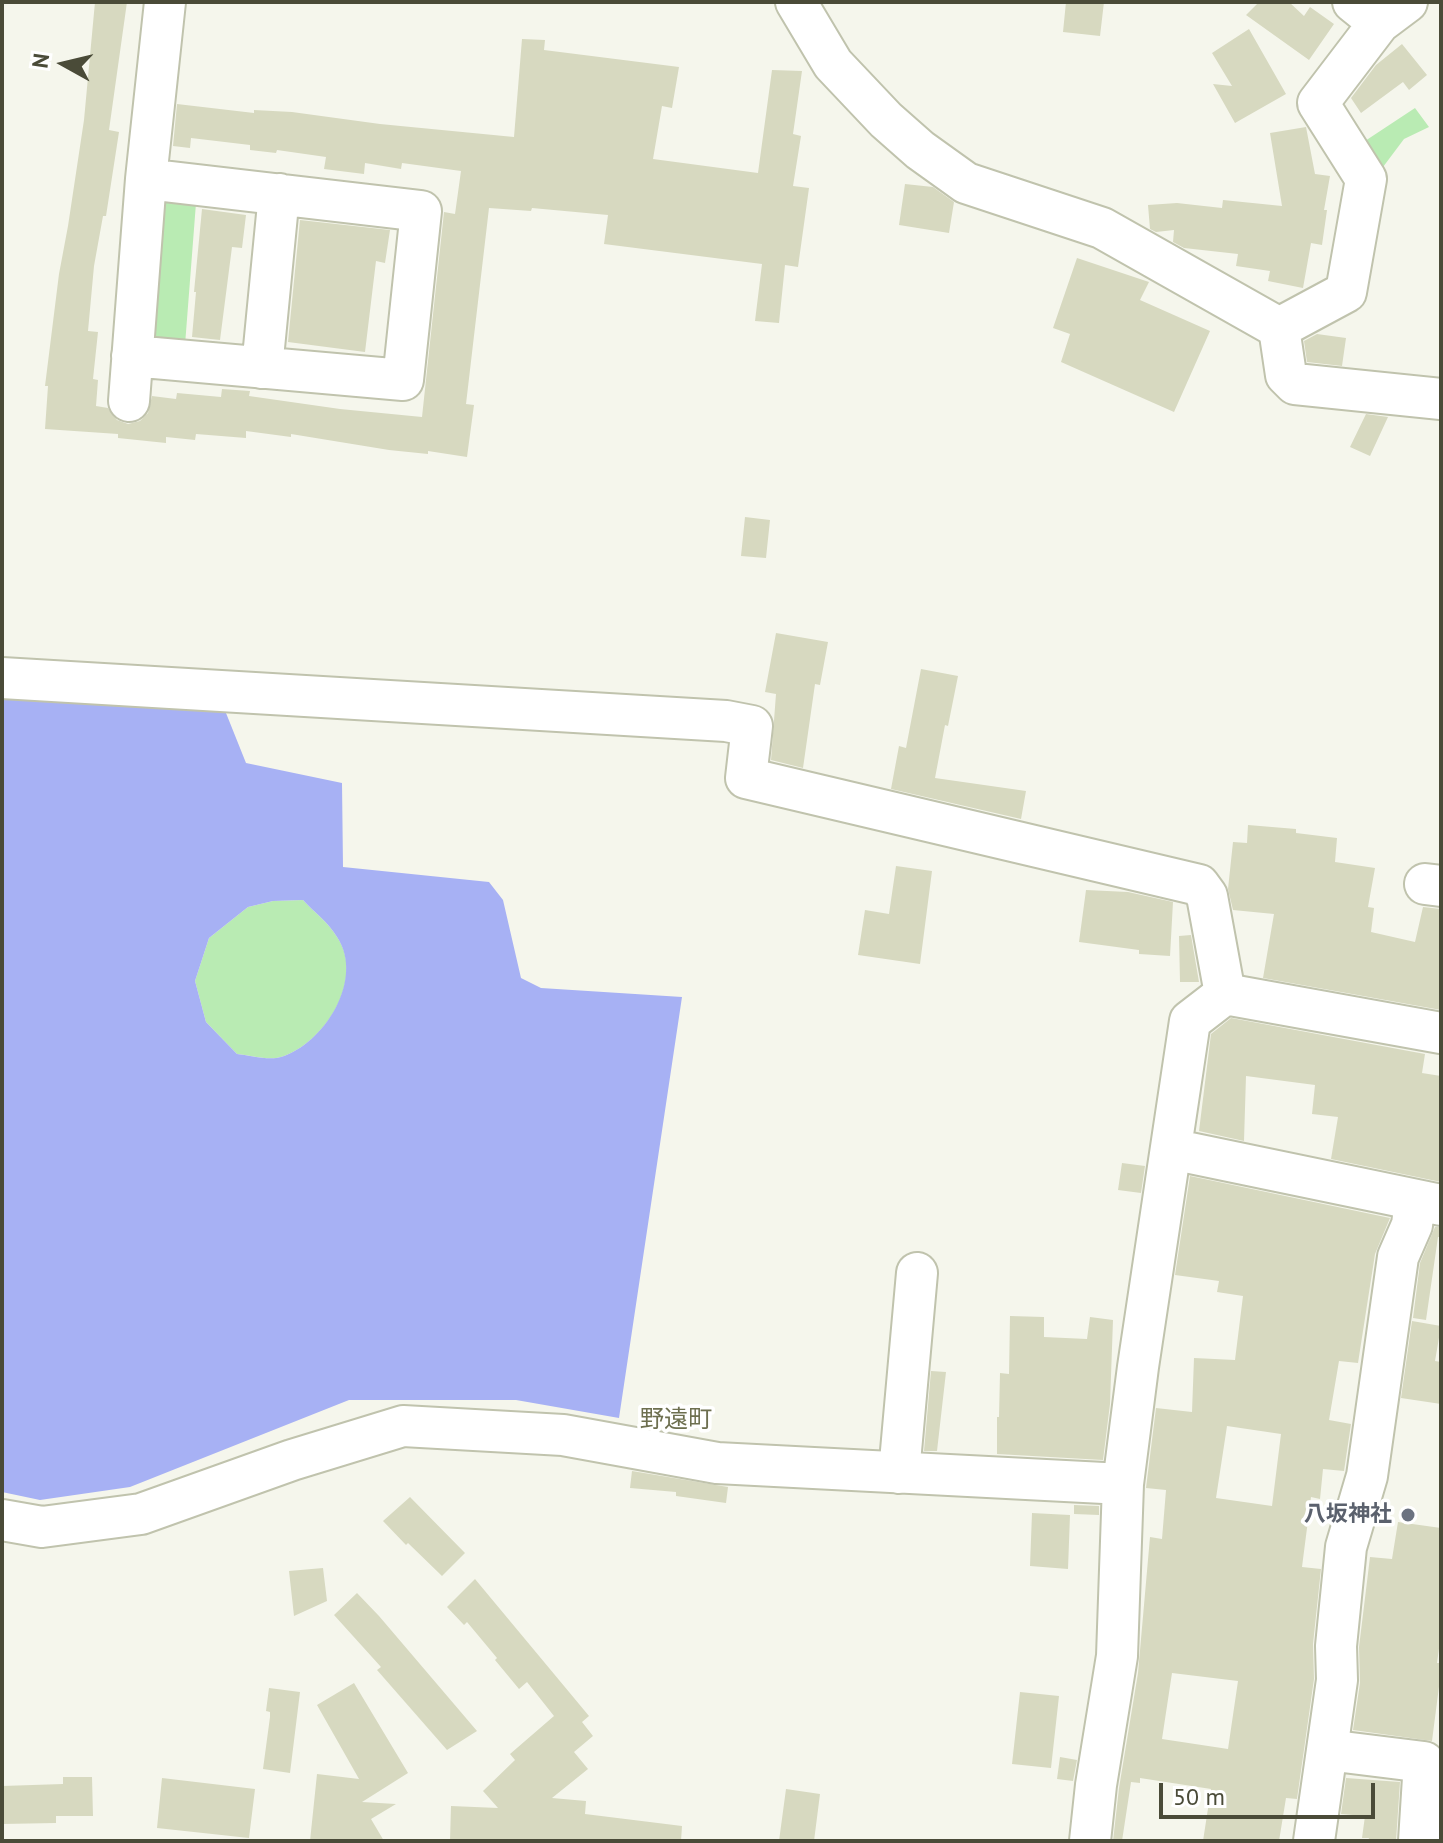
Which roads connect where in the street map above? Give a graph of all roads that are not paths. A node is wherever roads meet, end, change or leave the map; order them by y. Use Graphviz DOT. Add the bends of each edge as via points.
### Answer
graph roads {
  1 [pos="165,2"];
  2 [pos="796,2"];
  3 [pos="1380,9"];
  4 [pos="146,179"];
  5 [pos="279,194"];
  6 [pos="1279,328"];
  7 [pos="132,356"];
  8 [pos="262,368"];
  9 [pos="1441,399"];
  10 [pos="129,401"];
  11 [pos="2,678"];
  12 [pos="1225,994"];
  13 [pos="1441,1033"];
  14 [pos="1171,1149"];
  15 [pos="1428,1203"];
  16 [pos="917,1273"];
  17 [pos="899,1473"];
  18 [pos="1123,1484"];
  19 [pos="2,1520"];
  20 [pos="1327,1750"];
  21 [pos="1090,1841"];
  22 [pos="1314,1841"];
  23 [pos="1419,1841"];
  1 -- 4 [label="street"];
  2 -- 6 [label="street" via="833,64 886,120 966,183 1102,228"];
  3 -- 6 [label="street" via="1318,103 1366,179 1346,292"];
  4 -- 5 [label="street"];
  4 -- 7 [label="street"];
  5 -- 8 [label="street"];
  5 -- 8 [label="street" via="421,211 403,380"];
  6 -- 9 [label="street" via="1286,375 1295,384"];
  7 -- 8 [label="street"];
  7 -- 10 [label="street"];
  11 -- 12 [label="street" via="752,726 746,778 1199,885 1207,896"];
  12 -- 13 [label="street"];
  12 -- 14 [label="street" via="1190,1021"];
  14 -- 15 [label="street"];
  14 -- 18 [label="street"];
  15 -- 20 [label="street" via="1398,1257 1367,1476 1346,1547"];
  16 -- 17 [label="street"];
  17 -- 18 [label="street"];
  17 -- 19 [label="street" via="717,1463 563,1435 403,1426 141,1514 42,1527"];
  18 -- 21 [label="street" via="1117,1656"];
  20 -- 22 [label="street"];
  20 -- 23 [label="street" via="1424,1762"];
}
